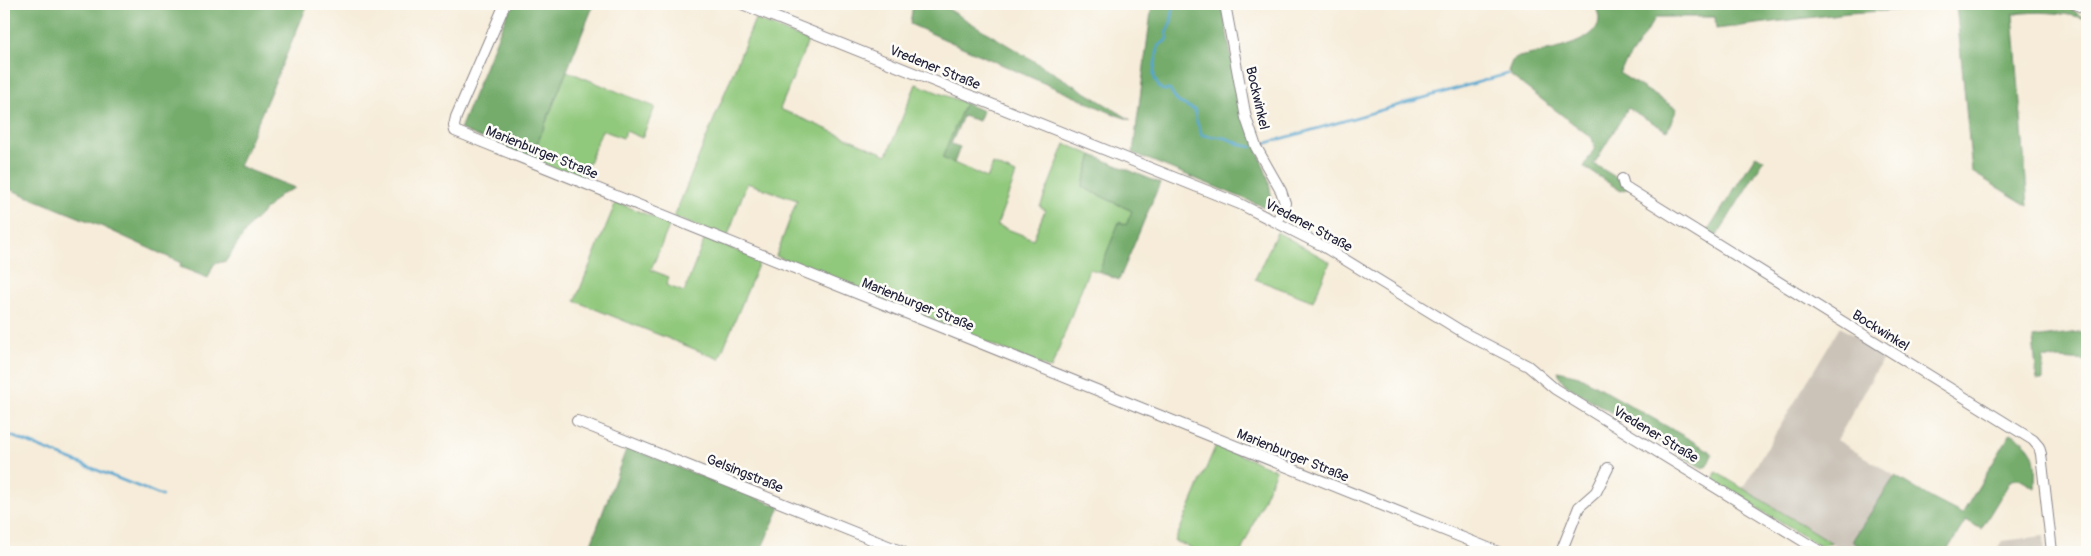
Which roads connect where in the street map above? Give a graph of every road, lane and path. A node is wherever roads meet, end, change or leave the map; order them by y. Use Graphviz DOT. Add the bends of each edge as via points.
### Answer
graph roads {
  1 [pos="504,4"];
  2 [pos="742,4"];
  3 [pos="1225,4"];
  4 [pos="2076,4"];
  5 [pos="2087,10"];
  6 [pos="1622,179"];
  7 [pos="1278,222"];
  8 [pos="577,421"];
  9 [pos="1608,468"];
  10 [pos="903,552"];
  11 [pos="1498,552"];
  12 [pos="1561,552"];
  13 [pos="1821,552"];
  14 [pos="2052,552"];
  1 -- 11 [label="street, Marienburger Straße" via="456,117 455,131"];
  2 -- 7 [label="street, Vredener Straße"];
  3 -- 7 [label="street, Bockwinkel" via="1246,118 1256,147 1285,203"];
  4 -- 5 [label="street"];
  6 -- 14 [label="street, Bockwinkel" via="1624,186 2033,440 2041,454"];
  7 -- 13 [label="street, Vredener Straße" via="1466,334 1528,366 1555,389"];
  8 -- 10 [label="street, Gelsingstraße"];
  9 -- 12 [label="street" via="1596,492 1579,507"];
}
